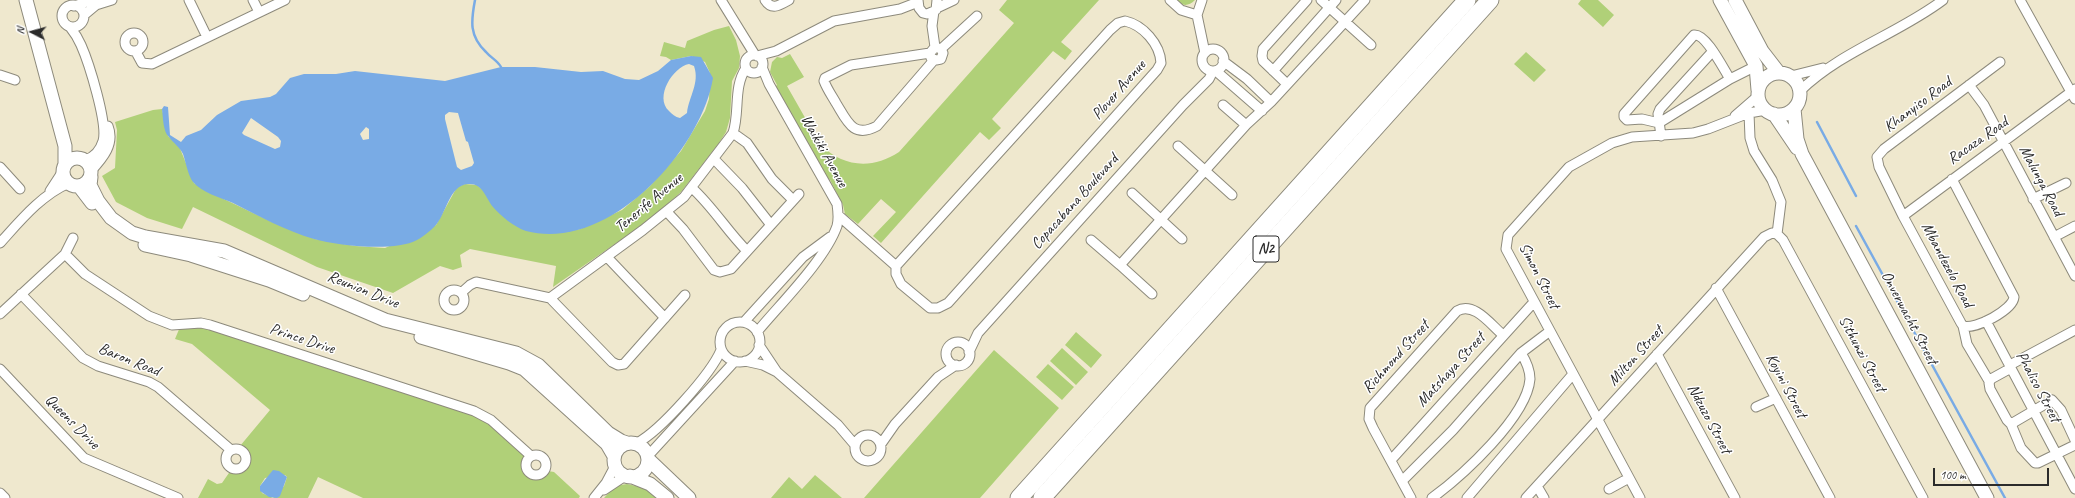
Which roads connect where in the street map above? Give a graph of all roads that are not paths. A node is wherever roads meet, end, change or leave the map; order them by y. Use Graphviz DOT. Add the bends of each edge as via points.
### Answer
graph roads {
  1 [pos="26,0"];
  2 [pos="92,0"];
  3 [pos="111,0"];
  4 [pos="188,0"];
  5 [pos="253,0"];
  6 [pos="285,0"];
  7 [pos="721,0"];
  8 [pos="765,0"];
  9 [pos="789,0"];
  10 [pos="954,0"];
  11 [pos="1170,0"];
  12 [pos="1202,0"];
  13 [pos="1307,0"];
  14 [pos="1321,0"];
  15 [pos="1336,0"];
  16 [pos="1365,0"];
  17 [pos="1467,0"];
  18 [pos="1490,0"];
  19 [pos="1720,0"];
  20 [pos="1735,0"];
  21 [pos="1943,0"];
  22 [pos="2020,0"];
  23 [pos="918,1"];
  24 [pos="74,6"];
  25 [pos="1330,8"];
  26 [pos="900,9"];
  27 [pos="931,9"];
  28 [pos="259,12"];
  29 [pos="1196,15"];
  30 [pos="977,16"];
  31 [pos="83,19"];
  32 [pos="1346,21"];
  33 [pos="70,27"];
  34 [pos="1202,36"];
  35 [pos="208,37"];
  36 [pos="81,44"];
  37 [pos="1371,45"];
  38 [pos="1216,50"];
  39 [pos="1713,51"];
  40 [pos="136,52"];
  41 [pos="935,52"];
  42 [pos="1205,53"];
  43 [pos="1223,62"];
  44 [pos="2000,62"];
  45 [pos="755,64"];
  46 [pos="1832,65"];
  47 [pos="1756,66"];
  48 [pos="1211,70"];
  49 [pos="1274,71"];
  50 [pos="1785,74"];
  51 [pos="0,75"];
  52 [pos="1730,79"];
  53 [pos="15,80"];
  54 [pos="1287,84"];
  55 [pos="1970,86"];
  56 [pos="1800,91"];
  57 [pos="1758,93"];
  58 [pos="2074,93"];
  59 [pos="1271,102"];
  60 [pos="1223,105"];
  61 [pos="1794,109"];
  62 [pos="1262,111"];
  63 [pos="1770,112"];
  64 [pos="1749,113"];
  65 [pos="1731,119"];
  66 [pos="1659,123"];
  67 [pos="1246,125"];
  68 [pos="733,133"];
  69 [pos="1661,136"];
  70 [pos="2003,143"];
  71 [pos="65,146"];
  72 [pos="1178,146"];
  73 [pos="1884,149"];
  74 [pos="1802,154"];
  75 [pos="714,159"];
  76 [pos="87,166"];
  77 [pos="0,167"];
  78 [pos="64,168"];
  79 [pos="1206,170"];
  80 [pos="1952,179"];
  81 [pos="2066,183"];
  82 [pos="74,185"];
  83 [pos="692,188"];
  84 [pos="20,189"];
  85 [pos="1132,193"];
  86 [pos="1232,195"];
  87 [pos="45,197"];
  88 [pos="2033,199"];
  89 [pos="667,212"];
  90 [pos="838,215"];
  91 [pos="1903,216"];
  92 [pos="1162,218"];
  93 [pos="18,223"];
  94 [pos="771,224"];
  95 [pos="2075,226"];
  96 [pos="1773,234"];
  97 [pos="0,235"];
  98 [pos="831,236"];
  99 [pos="2054,237"];
  100 [pos="73,238"];
  101 [pos="1182,239"];
  102 [pos="1091,240"];
  103 [pos="0,243"];
  104 [pos="747,251"];
  105 [pos="65,254"];
  106 [pos="607,257"];
  107 [pos="1120,265"];
  108 [pos="896,266"];
  109 [pos="2075,275"];
  110 [pos="1716,288"];
  111 [pos="461,293"];
  112 [pos="21,294"];
  113 [pos="1152,294"];
  114 [pos="685,296"];
  115 [pos="550,298"];
  116 [pos="1534,302"];
  117 [pos="0,314"];
  118 [pos="665,318"];
  119 [pos="1986,321"];
  120 [pos="744,322"];
  121 [pos="1963,326"];
  122 [pos="2075,330"];
  123 [pos="1550,331"];
  124 [pos="757,332"];
  125 [pos="978,333"];
  126 [pos="1503,335"];
  127 [pos="960,342"];
  128 [pos="759,345"];
  129 [pos="721,350"];
  130 [pos="970,352"];
  131 [pos="1521,353"];
  132 [pos="1657,354"];
  133 [pos="947,358"];
  134 [pos="745,361"];
  135 [pos="735,362"];
  136 [pos="956,365"];
  137 [pos="2011,366"];
  138 [pos="0,369"];
  139 [pos="777,372"];
  140 [pos="1573,374"];
  141 [pos="938,377"];
  142 [pos="1989,381"];
  143 [pos="1776,398"];
  144 [pos="1756,407"];
  145 [pos="2033,410"];
  146 [pos="1598,420"];
  147 [pos="895,424"];
  148 [pos="2011,424"];
  149 [pos="838,425"];
  150 [pos="868,436"];
  151 [pos="2075,440"];
  152 [pos="632,443"];
  153 [pos="881,444"];
  154 [pos="855,445"];
  155 [pos="2075,445"];
  156 [pos="231,450"];
  157 [pos="2056,453"];
  158 [pos="531,456"];
  159 [pos="648,458"];
  160 [pos="1391,460"];
  161 [pos="614,461"];
  162 [pos="627,476"];
  163 [pos="1629,478"];
  164 [pos="1402,481"];
  165 [pos="1537,486"];
  166 [pos="1609,489"];
  167 [pos="2075,489"];
  168 [pos="0,493"];
  169 [pos="5,498"];
  170 [pos="178,498"];
  171 [pos="595,498"];
  172 [pos="667,498"];
  173 [pos="689,498"];
  174 [pos="1019,498"];
  175 [pos="1042,498"];
  176 [pos="1412,498"];
  177 [pos="1432,498"];
  178 [pos="1467,498"];
  179 [pos="1526,498"];
  180 [pos="1544,498"];
  181 [pos="1640,498"];
  182 [pos="1736,498"];
  183 [pos="1830,498"];
  184 [pos="1923,498"];
  185 [pos="1987,498"];
  1 -- 71 [label="street"];
  2 -- 24 [label="street"];
  3 -- 31 [label="street" via="96,5"];
  4 -- 35 [label="street"];
  5 -- 28 [label="street"];
  6 -- 28 [label="street"];
  7 -- 45 [label="street, Waikiki Avenue"];
  8 -- 9 [label="street" via="771,7 775,7"];
  10 -- 27 [label="street"];
  11 -- 29 [label="street" via="1181,10"];
  12 -- 29 [label="street"];
  13 -- 49 [label="street" via="1263,50 1263,61"];
  14 -- 25 [label="street"];
  15 -- 25 [label="street"];
  16 -- 32 [label="street"];
  17 -- 174 [label="highway, N2"];
  18 -- 175 [label="highway, N2"];
  19 -- 47 [label="street"];
  20 -- 50 [label="street" via="1762,50"];
  21 -- 46 [label="street" via="1903,27"];
  22 -- 58 [label="street"];
  23 -- 26 [label="street"];
  23 -- 27 [label="street"];
  24 -- 31 [label="street" via="81,9"];
  24 -- 33 [label="street" via="68,7 62,16"];
  25 -- 32 [label="street"];
  25 -- 49 [label="street"];
  26 -- 27 [label="street"];
  26 -- 45 [label="street" via="825,24"];
  27 -- 41 [label="street"];
  28 -- 35 [label="street"];
  29 -- 34 [label="street"];
  30 -- 41 [label="street"];
  31 -- 33 [label="street" via="76,27"];
  31 -- 36 [label="street"];
  32 -- 37 [label="street"];
  32 -- 54 [label="street"];
  33 -- 36 [label="street"];
  34 -- 38 [label="street"];
  34 -- 42 [label="street"];
  35 -- 40 [label="street" via="152,64 142,63"];
  36 -- 76 [label="street" via="104,120 101,147"];
  38 -- 42 [label="street"];
  38 -- 43 [label="street" via="1222,56"];
  39 -- 52 [label="street"];
  39 -- 66 [label="street" via="1660,109"];
  39 -- 66 [label="street" via="1700,36 1694,35 1624,115 1628,120 1642,119"];
  41 -- 41 [label="street" via="877,126 869,131 850,126 824,83 825,78 844,67"];
  42 -- 48 [label="street" via="1202,60"];
  43 -- 48 [label="street" via="1221,67"];
  43 -- 59 [label="street" via="1247,79"];
  44 -- 55 [label="street, Khanyiso Road"];
  45 -- 68 [label="street, Tenerife Avenue" via="740,84"];
  45 -- 90 [label="street, Waikiki Avenue" via="837,204"];
  46 -- 50 [label="street"];
  46 -- 56 [label="street"];
  47 -- 52 [label="street"];
  47 -- 57 [label="street"];
  48 -- 62 [label="street"];
  48 -- 125 [label="street, Copacabana Boulevard" via="1196,91"];
  49 -- 54 [label="street"];
  50 -- 56 [label="street" via="1797,83"];
  50 -- 57 [label="street" via="1768,76 1760,85"];
  51 -- 53 [label="street"];
  52 -- 66 [label="street"];
  54 -- 59 [label="street"];
  55 -- 70 [label="street, Malunga Road" via="1978,94"];
  55 -- 73 [label="street, Khanyiso Road"];
  56 -- 61 [label="street"];
  57 -- 63 [label="street" via="1762,106"];
  57 -- 65 [label="street, Simon Street"];
  58 -- 70 [label="street, Racaza Road"];
  59 -- 62 [label="street"];
  60 -- 67 [label="street"];
  61 -- 63 [label="street" via="1788,113"];
  61 -- 74 [label="street, Onverwacht Street" via="1795,132"];
  62 -- 67 [label="street"];
  63 -- 64 [label="street, Simon Street"];
  63 -- 74 [label="street, Onverwacht Street"];
  64 -- 65 [label="street, Simon Street"];
  64 -- 96 [label="street" via="1750,138 1754,151 1772,180 1780,202"];
  65 -- 69 [label="street, Simon Street" via="1708,130"];
  66 -- 69 [label="street"];
  67 -- 79 [label="street"];
  68 -- 75 [label="street, Tenerife Avenue"];
  68 -- 94 [label="street" via="747,143 772,179 796,197"];
  69 -- 116 [label="street, Simon Street" via="1622,139 1575,162 1510,232 1506,249"];
  70 -- 80 [label="street, Racaza Road"];
  70 -- 88 [label="street, Malunga Road"];
  71 -- 76 [label="street"];
  71 -- 78 [label="street"];
  72 -- 79 [label="street"];
  73 -- 91 [label="street, Mbandezelo Road" via="1877,157 1879,167"];
  74 -- 185 [label="street, Onverwacht Street"];
  75 -- 83 [label="street, Tenerife Avenue"];
  75 -- 94 [label="street"];
  76 -- 78 [label="street" via="71,159"];
  76 -- 82 [label="street" via="84,184"];
  76 -- 152 [label="street, Reunion Drive" via="90,185 98,201 111,218 132,233 224,250 385,320 521,354 538,365 608,433 621,442"];
  77 -- 84 [label="street"];
  78 -- 82 [label="street" via="64,176"];
  78 -- 87 [label="street"];
  79 -- 86 [label="street"];
  79 -- 92 [label="street"];
  80 -- 91 [label="street, Racaza Road"];
  80 -- 119 [label="street, Mbandezelo Road" via="2014,297 2009,308"];
  81 -- 88 [label="street"];
  82 -- 87 [label="street" via="55,189"];
  82 -- 161 [label="street, Reunion Drive" via="86,194 106,224 130,240 230,267 384,326 516,365 534,377 607,444"];
  83 -- 89 [label="street, Tenerife Avenue"];
  83 -- 104 [label="street"];
  85 -- 92 [label="street"];
  87 -- 93 [label="street"];
  88 -- 99 [label="street, Malunga Road"];
  89 -- 104 [label="street" via="714,270 720,272 731,269"];
  89 -- 106 [label="street, Tenerife Avenue"];
  90 -- 98 [label="street"];
  90 -- 108 [label="street"];
  91 -- 121 [label="street, Mbandezelo Road"];
  92 -- 101 [label="street"];
  92 -- 107 [label="street"];
  93 -- 97 [label="street"];
  93 -- 103 [label="street"];
  94 -- 104 [label="street"];
  95 -- 99 [label="street"];
  96 -- 110 [label="street, Milton Street"];
  96 -- 184 [label="street, Sithunzi Street" via="1783,240"];
  98 -- 120 [label="street" via="803,257"];
  98 -- 124 [label="street" via="823,254"];
  99 -- 109 [label="street, Malunga Road"];
  100 -- 105 [label="street"];
  102 -- 107 [label="street"];
  105 -- 112 [label="street"];
  105 -- 158 [label="street, Prince Drive" via="85,274 154,319 172,325 210,325 474,411 491,420"];
  106 -- 115 [label="street, Tenerife Avenue"];
  106 -- 118 [label="street"];
  107 -- 113 [label="street"];
  108 -- 108 [label="street, Plover Avenue" via="896,274 901,284 930,308 948,304 1162,63 1158,47 1140,27 1126,21 1118,22"];
  110 -- 132 [label="street, Milton Street"];
  110 -- 143 [label="street, Koyini Street"];
  111 -- 115 [label="street" via="476,282"];
  112 -- 117 [label="street"];
  112 -- 156 [label="street, Baron Road" via="83,358 98,366 158,387"];
  114 -- 118 [label="street"];
  115 -- 118 [label="street" via="612,362 618,365 624,364"];
  116 -- 123 [label="street, Simon Street"];
  116 -- 126 [label="street, Matshaya Street"];
  119 -- 121 [label="street, Mbandezelo Road" via="1971,327"];
  119 -- 137 [label="street, Phaliso Street"];
  120 -- 124 [label="street" via="750,324"];
  120 -- 129 [label="street" via="737,322 725,328 719,340"];
  121 -- 142 [label="street" via="1967,344"];
  122 -- 137 [label="street"];
  123 -- 131 [label="street"];
  123 -- 140 [label="street, Simon Street"];
  124 -- 128 [label="street"];
  125 -- 127 [label="street, Copacabana Boulevard"];
  125 -- 130 [label="street, Copacabana Boulevard"];
  126 -- 160 [label="street, Matshaya Street"];
  126 -- 160 [label="street, Richmond Street" via="1474,309 1462,308 1457,311 1373,405 1369,414 1373,428"];
  127 -- 130 [label="street"];
  127 -- 133 [label="street" via="950,346"];
  128 -- 134 [label="street" via="756,354"];
  128 -- 139 [label="street"];
  129 -- 135 [label="street" via="726,357"];
  129 -- 152 [label="street" via="712,367 675,409 650,435"];
  130 -- 136 [label="street" via="966,362"];
  131 -- 164 [label="street" via="1453,430"];
  131 -- 177 [label="street" via="1530,374 1521,404 1506,428 1491,444"];
  132 -- 146 [label="street, Milton Street"];
  132 -- 182 [label="street, Ndzuzo Street"];
  133 -- 136 [label="street"];
  133 -- 141 [label="street"];
  134 -- 135 [label="street"];
  134 -- 139 [label="street" via="763,365"];
  135 -- 159 [label="street"];
  136 -- 141 [label="street"];
  137 -- 142 [label="street"];
  137 -- 145 [label="street, Phaliso Street"];
  138 -- 170 [label="street, Queens Drive" via="84,458"];
  139 -- 149 [label="street"];
  140 -- 146 [label="street, Simon Street"];
  140 -- 178 [label="street"];
  141 -- 147 [label="street"];
  142 -- 148 [label="street" via="1990,389 2004,417"];
  143 -- 144 [label="street"];
  143 -- 183 [label="street, Koyini Street"];
  145 -- 148 [label="street"];
  145 -- 151 [label="street" via="2050,400 2055,401"];
  145 -- 157 [label="street, Phaliso Street"];
  146 -- 163 [label="street, Simon Street"];
  146 -- 165 [label="street, Milton Street"];
  147 -- 150 [label="street"];
  147 -- 153 [label="street"];
  148 -- 157 [label="street" via="2022,448 2033,462 2038,463"];
  149 -- 150 [label="street"];
  149 -- 154 [label="street"];
  150 -- 153 [label="street"];
  150 -- 154 [label="street"];
  152 -- 159 [label="street" via="644,448"];
  152 -- 161 [label="street" via="618,448"];
  153 -- 154 [label="street" via="879,456 867,461 859,457"];
  155 -- 157 [label="street"];
  157 -- 167 [label="street, Phaliso Street"];
  159 -- 162 [label="street" via="644,470 638,475"];
  159 -- 173 [label="street"];
  160 -- 164 [label="street, Richmond Street"];
  161 -- 162 [label="street" via="618,472"];
  161 -- 171 [label="street" via="606,483"];
  162 -- 171 [label="street" via="612,483"];
  162 -- 172 [label="street" via="650,484"];
  163 -- 166 [label="street"];
  163 -- 181 [label="street, Simon Street"];
  164 -- 176 [label="street, Richmond Street"];
  165 -- 179 [label="street, Milton Street"];
  165 -- 180 [label="street"];
  168 -- 169 [label="street"];
}
